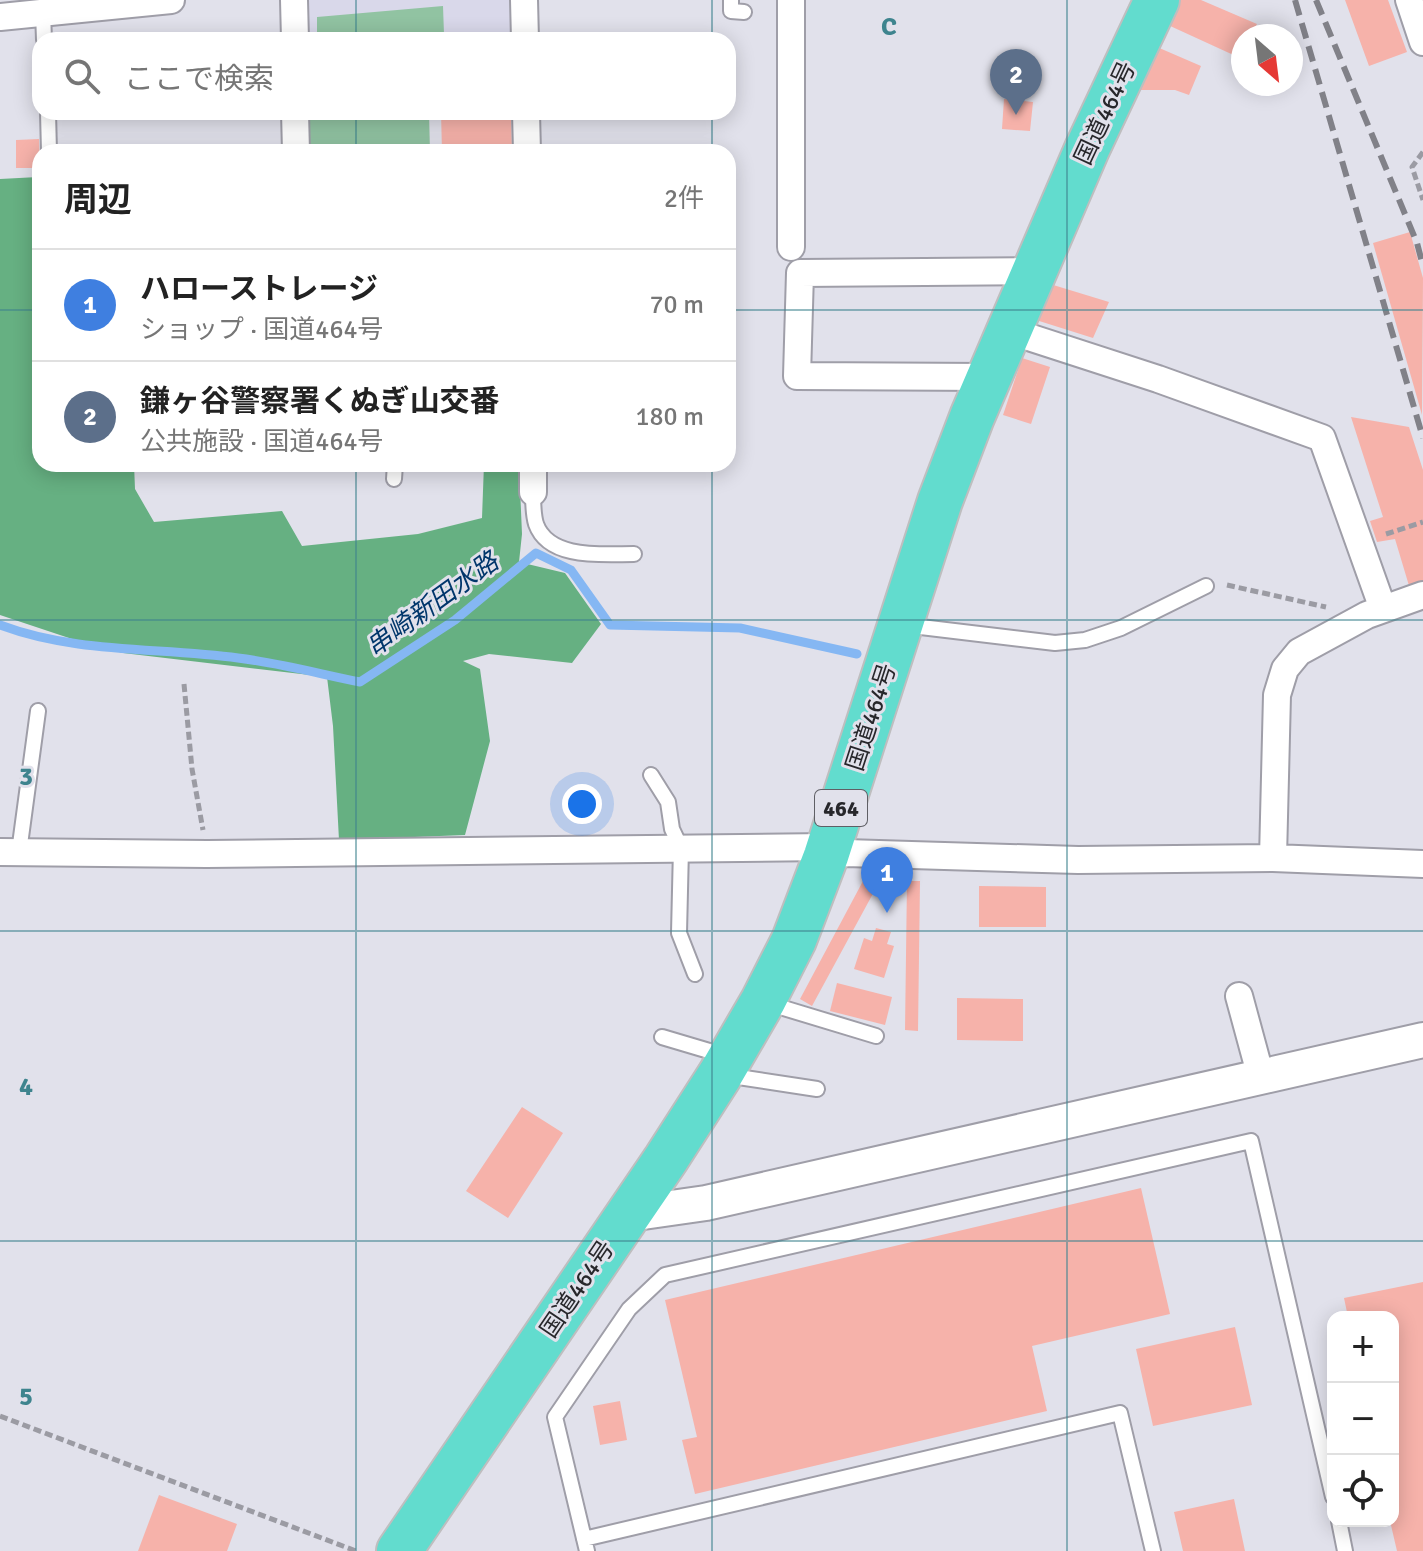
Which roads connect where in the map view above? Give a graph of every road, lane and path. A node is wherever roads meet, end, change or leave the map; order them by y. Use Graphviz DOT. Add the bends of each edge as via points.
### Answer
graph roads {
  1 [pos="171,0"];
  2 [pos="294,0"];
  3 [pos="524,0"];
  4 [pos="731,0"];
  5 [pos="791,0"];
  6 [pos="1157,0"];
  7 [pos="85,4"];
  8 [pos="43,12"];
  9 [pos="744,12"];
  10 [pos="0,17"];
  11 [pos="44,32"];
  12 [pos="295,32"];
  13 [pos="525,32"];
  14 [pos="48,120"];
  15 [pos="295,120"];
  16 [pos="526,120"];
  17 [pos="49,144"];
  18 [pos="296,144"];
  19 [pos="527,144"];
  20 [pos="1423,152"];
  21 [pos="1423,200"];
  22 [pos="791,247"];
  23 [pos="1035,271"];
  24 [pos="1010,331"];
  25 [pos="989,377"];
  26 [pos="533,472"];
  27 [pos="533,492"];
  28 [pos="1423,522"];
  29 [pos="1382,535"];
  30 [pos="634,554"];
  31 [pos="1206,586"];
  32 [pos="1423,595"];
  33 [pos="1375,612"];
  34 [pos="901,625"];
  35 [pos="184,684"];
  36 [pos="38,711"];
  37 [pos="651,775"];
  38 [pos="681,848"];
  39 [pos="827,851"];
  40 [pos="9,852"];
  41 [pos="207,854"];
  42 [pos="1273,858"];
  43 [pos="1423,864"];
  44 [pos="695,974"];
  45 [pos="1239,996"];
  46 [pos="763,1001"];
  47 [pos="876,1036"];
  48 [pos="662,1037"];
  49 [pos="1423,1040"];
  50 [pos="726,1066"];
  51 [pos="1261,1077"];
  52 [pos="817,1089"];
  53 [pos="629,1214"];
  54 [pos="0,1416"];
  55 [pos="1327,1471"];
  56 [pos="1340,1527"];
  57 [pos="585,1545"];
  58 [pos="356,1551"];
  59 [pos="399,1551"];
  60 [pos="1153,1551"];
  61 [pos="1345,1551"];
  1 -- 7 [label="street"];
  2 -- 12 [label="street"];
  3 -- 13 [label="street"];
  4 -- 9 [label="lane" via="731,11"];
  5 -- 22 [label="street"];
  6 -- 23 [label="highway, 国道464号 / 464"];
  7 -- 8 [label="street"];
  8 -- 10 [label="street"];
  8 -- 11 [label="lane"];
  14 -- 17 [label="lane"];
  15 -- 18 [label="street"];
  16 -- 19 [label="street"];
  20 -- 21 [label="path" via="1412,167"];
  23 -- 24 [label="highway, 国道464号 / 464"];
  23 -- 25 [label="street" via="800,273 797,376"];
  24 -- 25 [label="highway, 国道464号 / 464"];
  24 -- 33 [label="street" via="1322,438"];
  25 -- 34 [label="highway, 国道464号 / 464" via="940,501"];
  26 -- 27 [label="street"];
  27 -- 30 [label="lane" via="534,515 544,538 585,554"];
  28 -- 29 [label="path"];
  31 -- 33 [label="path" via="1220,584"];
  31 -- 34 [label="lane" via="1085,640 1055,643"];
  32 -- 33 [label="street"];
  33 -- 42 [label="street" via="1299,652 1285,669 1277,695"];
  34 -- 39 [label="highway, 国道464号 / 464"];
  35 -- 41 [label="path"];
  36 -- 40 [label="lane"];
  37 -- 38 [label="lane" via="668,802"];
  38 -- 39 [label="street"];
  38 -- 41 [label="street"];
  38 -- 44 [label="lane" via="679,933"];
  39 -- 42 [label="street" via="1078,860"];
  39 -- 46 [label="highway, 国道464号 / 464" via="794,940"];
  40 -- 41 [label="street"];
  42 -- 43 [label="street"];
  45 -- 51 [label="street"];
  46 -- 47 [label="lane"];
  46 -- 50 [label="highway, 国道464号 / 464"];
  48 -- 50 [label="lane"];
  49 -- 51 [label="street"];
  50 -- 52 [label="lane"];
  50 -- 53 [label="highway, 国道464号 / 464"];
  51 -- 53 [label="street" via="706,1203"];
  53 -- 59 [label="highway, 国道464号 / 464"];
  54 -- 58 [label="path"];
  55 -- 57 [label="lane" via="1251,1141 665,1275 629,1309 555,1417"];
  56 -- 61 [label="lane"];
  57 -- 60 [label="lane" via="1120,1413"];
}
